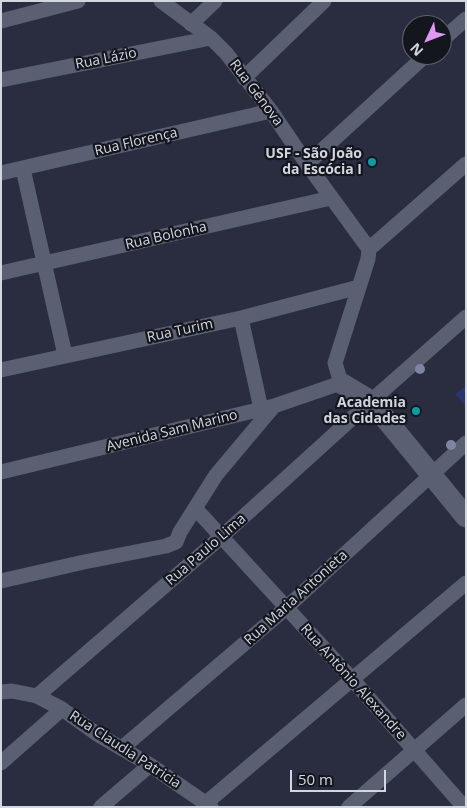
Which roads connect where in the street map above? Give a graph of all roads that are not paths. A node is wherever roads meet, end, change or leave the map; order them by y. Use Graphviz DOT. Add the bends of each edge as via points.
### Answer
graph roads {
  1 [pos="78,1"];
  2 [pos="161,1"];
  3 [pos="215,1"];
  4 [pos="324,1"];
  5 [pos="466,19"];
  6 [pos="1,21"];
  7 [pos="191,24"];
  8 [pos="452,31"];
  9 [pos="212,38"];
  10 [pos="415,65"];
  11 [pos="244,78"];
  12 [pos="1,80"];
  13 [pos="272,111"];
  14 [pos="307,164"];
  15 [pos="466,164"];
  16 [pos="23,169"];
  17 [pos="1,174"];
  18 [pos="331,198"];
  19 [pos="369,249"];
  20 [pos="44,264"];
  21 [pos="1,273"];
  22 [pos="359,287"];
  23 [pos="466,317"];
  24 [pos="241,318"];
  25 [pos="65,355"];
  26 [pos="1,370"];
  27 [pos="341,383"];
  28 [pos="371,401"];
  29 [pos="268,407"];
  30 [pos="466,443"];
  31 [pos="1,472"];
  32 [pos="430,475"];
  33 [pos="195,508"];
  34 [pos="466,517"];
  35 [pos="220,538"];
  36 [pos="1,581"];
  37 [pos="466,583"];
  38 [pos="286,608"];
  39 [pos="352,679"];
  40 [pos="1,692"];
  41 [pos="38,696"];
  42 [pos="466,704"];
  43 [pos="62,709"];
  44 [pos="122,748"];
  45 [pos="414,750"];
  46 [pos="1,763"];
  47 [pos="150,765"];
  48 [pos="208,805"];
  49 [pos="101,807"];
  50 [pos="349,807"];
  51 [pos="464,807"];
  1 -- 6 [label="street"];
  2 -- 7 [label="street, Rua Gênova"];
  3 -- 7 [label="street"];
  4 -- 11 [label="street"];
  5 -- 8 [label="street"];
  7 -- 9 [label="street, Rua Gênova"];
  9 -- 11 [label="street, Rua Gênova"];
  9 -- 12 [label="street, Rua Lázio"];
  10 -- 14 [label="street"];
  11 -- 13 [label="street, Rua Gênova"];
  13 -- 14 [label="street, Rua Gênova"];
  13 -- 16 [label="street, Rua Florença"];
  14 -- 18 [label="street, Rua Gênova"];
  15 -- 19 [label="street"];
  16 -- 17 [label="street, Rua Florença"];
  16 -- 20 [label="street"];
  18 -- 19 [label="street, Rua Gênova"];
  18 -- 20 [label="street, Rua Bolonha"];
  19 -- 22 [label="street"];
  20 -- 21 [label="street, Rua Bolonha"];
  20 -- 25 [label="street"];
  22 -- 24 [label="street, Rua Turim"];
  22 -- 27 [label="street" via="335,363"];
  23 -- 28 [label="street, Rua Paulo Lima"];
  24 -- 25 [label="street, Rua Turim"];
  24 -- 29 [label="street"];
  25 -- 26 [label="street, Rua Turim"];
  27 -- 28 [label="street"];
  27 -- 29 [label="street, Avenida Sam Marino"];
  28 -- 32 [label="street"];
  28 -- 35 [label="street, Rua Paulo Lima"];
  29 -- 31 [label="street, Avenida Sam Marino"];
  29 -- 33 [label="street"];
  30 -- 32 [label="street, Rua Maria Antonieta"];
  32 -- 34 [label="street"];
  32 -- 38 [label="street, Rua Maria Antonieta"];
  33 -- 35 [label="street, Rua Antônio Alexandre"];
  33 -- 36 [label="street" via="176,542 166,546"];
  35 -- 38 [label="street, Rua Antônio Alexandre"];
  35 -- 41 [label="street, Rua Paulo Lima"];
  37 -- 39 [label="street"];
  38 -- 39 [label="street, Rua Antônio Alexandre"];
  38 -- 44 [label="street, Rua Maria Antonieta"];
  39 -- 45 [label="street, Rua Antônio Alexandre"];
  39 -- 48 [label="street"];
  40 -- 41 [label="street, Rua Claudia Patricia"];
  41 -- 43 [label="street, Rua Claudia Patricia"];
  42 -- 45 [label="street"];
  43 -- 44 [label="street, Rua Claudia Patricia"];
  43 -- 46 [label="street"];
  44 -- 47 [label="street, Rua Claudia Patricia"];
  45 -- 50 [label="street"];
  45 -- 51 [label="street, Rua Antônio Alexandre"];
  47 -- 48 [label="street, Rua Claudia Patricia"];
  47 -- 49 [label="street"];
}
